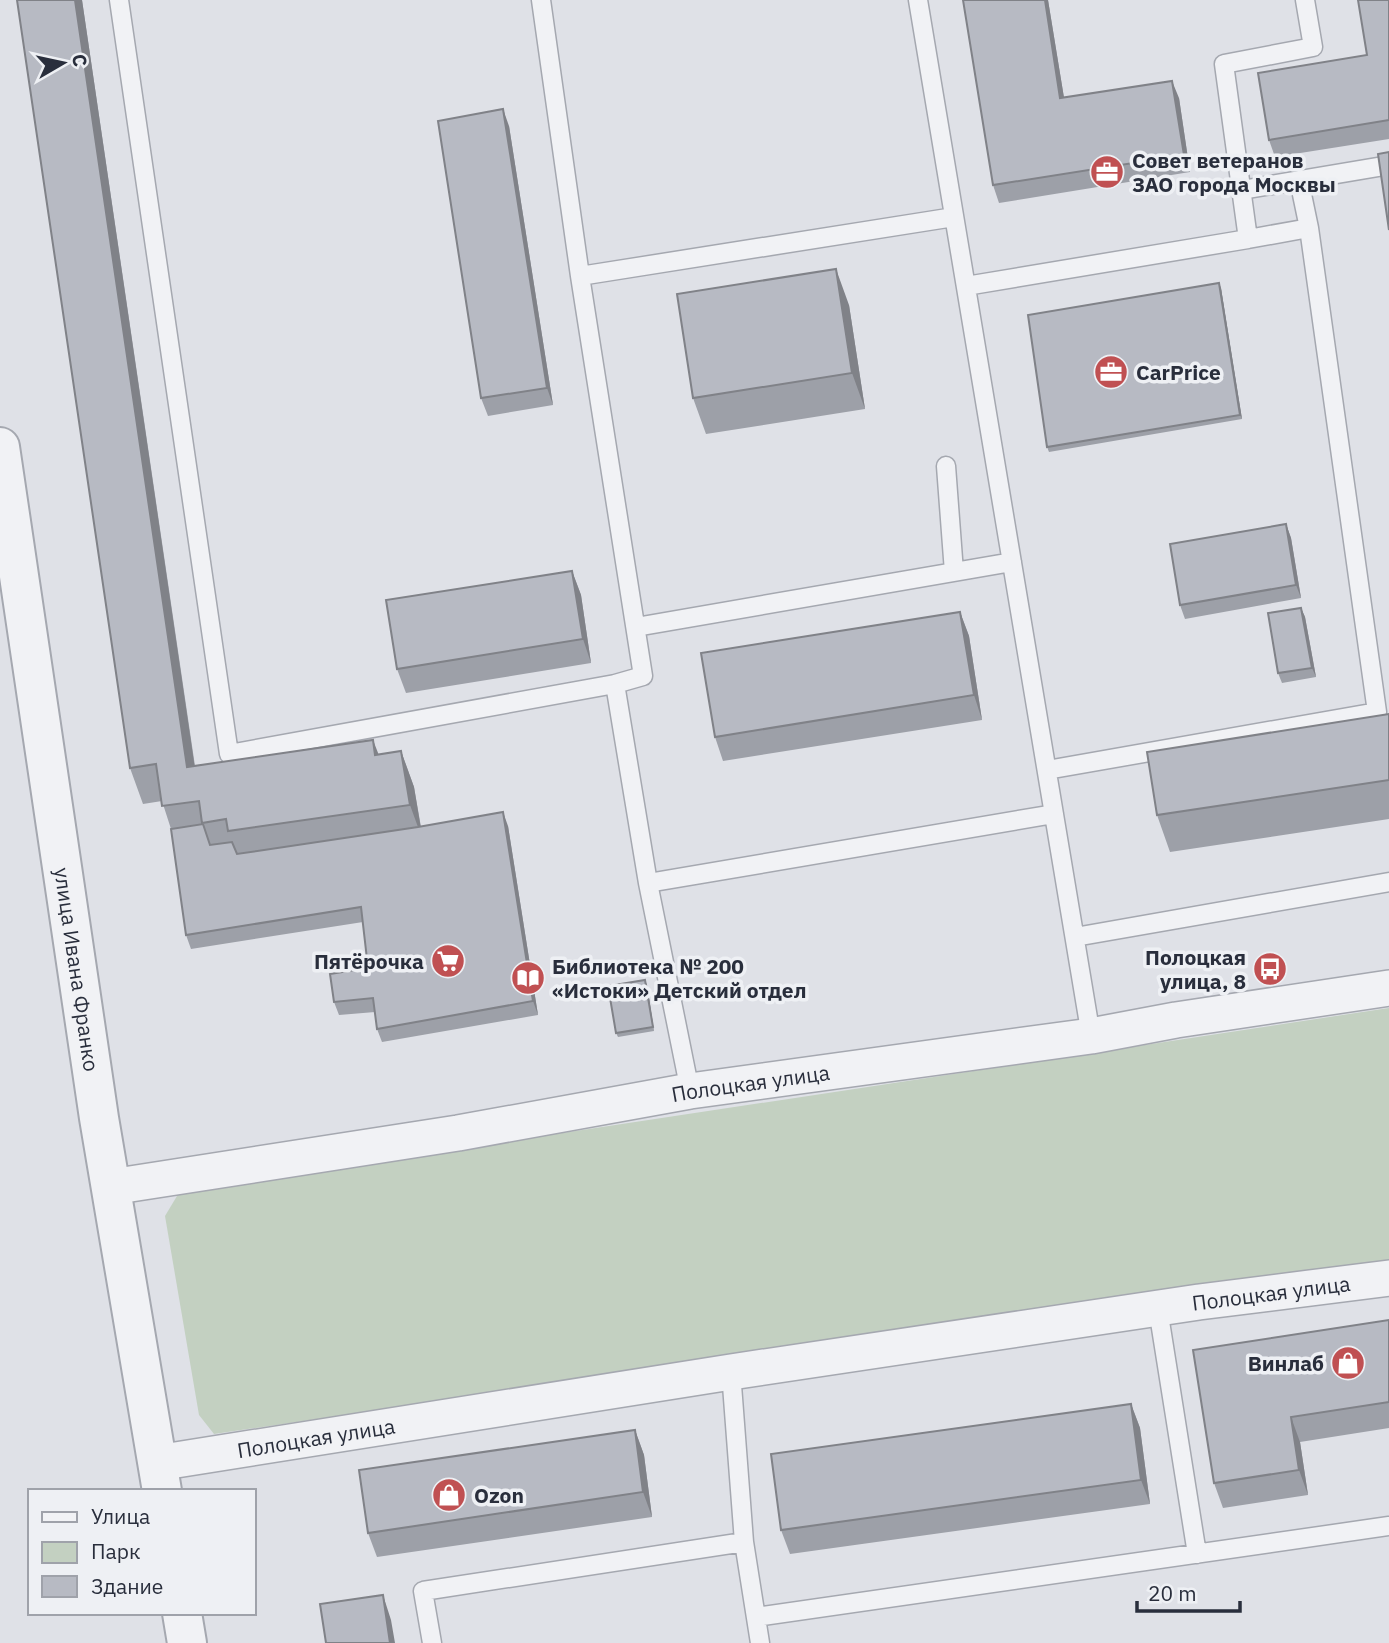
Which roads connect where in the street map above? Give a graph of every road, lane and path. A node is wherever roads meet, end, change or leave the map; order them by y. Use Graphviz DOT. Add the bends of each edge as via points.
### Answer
graph roads {
  1 [pos="119,0"];
  2 [pos="541,0"];
  3 [pos="918,0"];
  4 [pos="1305,0"];
  5 [pos="1389,165"];
  6 [pos="1299,180"];
  7 [pos="1242,190"];
  8 [pos="954,217"];
  9 [pos="1309,228"];
  10 [pos="1248,239"];
  11 [pos="580,276"];
  12 [pos="966,286"];
  13 [pos="0,447"];
  14 [pos="946,466"];
  15 [pos="1012,562"];
  16 [pos="954,572"];
  17 [pos="636,627"];
  18 [pos="615,684"];
  19 [pos="1047,770"];
  20 [pos="1054,814"];
  21 [pos="1389,882"];
  22 [pos="648,884"];
  23 [pos="1075,937"];
  24 [pos="1389,988"];
  25 [pos="1091,1036"];
  26 [pos="690,1091"];
  27 [pos="111,1187"];
  28 [pos="1389,1278"];
  29 [pos="1158,1309"];
  30 [pos="732,1372"];
  31 [pos="159,1477"];
  32 [pos="1389,1526"];
  33 [pos="744,1542"];
  34 [pos="1197,1554"];
  35 [pos="182,1615"];
  36 [pos="756,1617"];
  37 [pos="187,1643"];
  38 [pos="432,1643"];
  39 [pos="760,1643"];
  1 -- 18 [label="lane" via="229,754"];
  2 -- 11 [label="lane"];
  3 -- 8 [label="lane"];
  4 -- 7 [label="lane" via="1313,47 1224,64"];
  5 -- 6 [label="lane"];
  6 -- 7 [label="lane"];
  6 -- 9 [label="lane"];
  7 -- 10 [label="lane"];
  8 -- 11 [label="lane"];
  8 -- 12 [label="lane"];
  9 -- 10 [label="lane"];
  9 -- 19 [label="lane" via="1377,712"];
  10 -- 12 [label="lane"];
  11 -- 17 [label="lane"];
  12 -- 15 [label="lane"];
  13 -- 27 [label="street, улица Ивана Франко"];
  14 -- 16 [label="lane"];
  15 -- 16 [label="lane"];
  15 -- 19 [label="lane"];
  16 -- 17 [label="lane"];
  17 -- 18 [label="lane" via="643,677"];
  18 -- 22 [label="lane"];
  19 -- 20 [label="lane"];
  20 -- 22 [label="lane"];
  20 -- 23 [label="lane"];
  21 -- 23 [label="lane"];
  22 -- 26 [label="lane"];
  23 -- 25 [label="lane"];
  24 -- 25 [label="street, Полоцкая улица"];
  25 -- 26 [label="street, Полоцкая улица"];
  26 -- 27 [label="street, Полоцкая улица"];
  27 -- 31 [label="street, улица Ивана Франко"];
  28 -- 29 [label="street, Полоцкая улица"];
  29 -- 30 [label="street, Полоцкая улица"];
  29 -- 34 [label="lane"];
  30 -- 31 [label="street, Полоцкая улица"];
  30 -- 33 [label="lane"];
  32 -- 34 [label="lane"];
  33 -- 36 [label="lane"];
  33 -- 38 [label="lane" via="424,1591"];
  34 -- 36 [label="lane"];
  35 -- 37 [label="street"];
  36 -- 39 [label="lane"];
}
